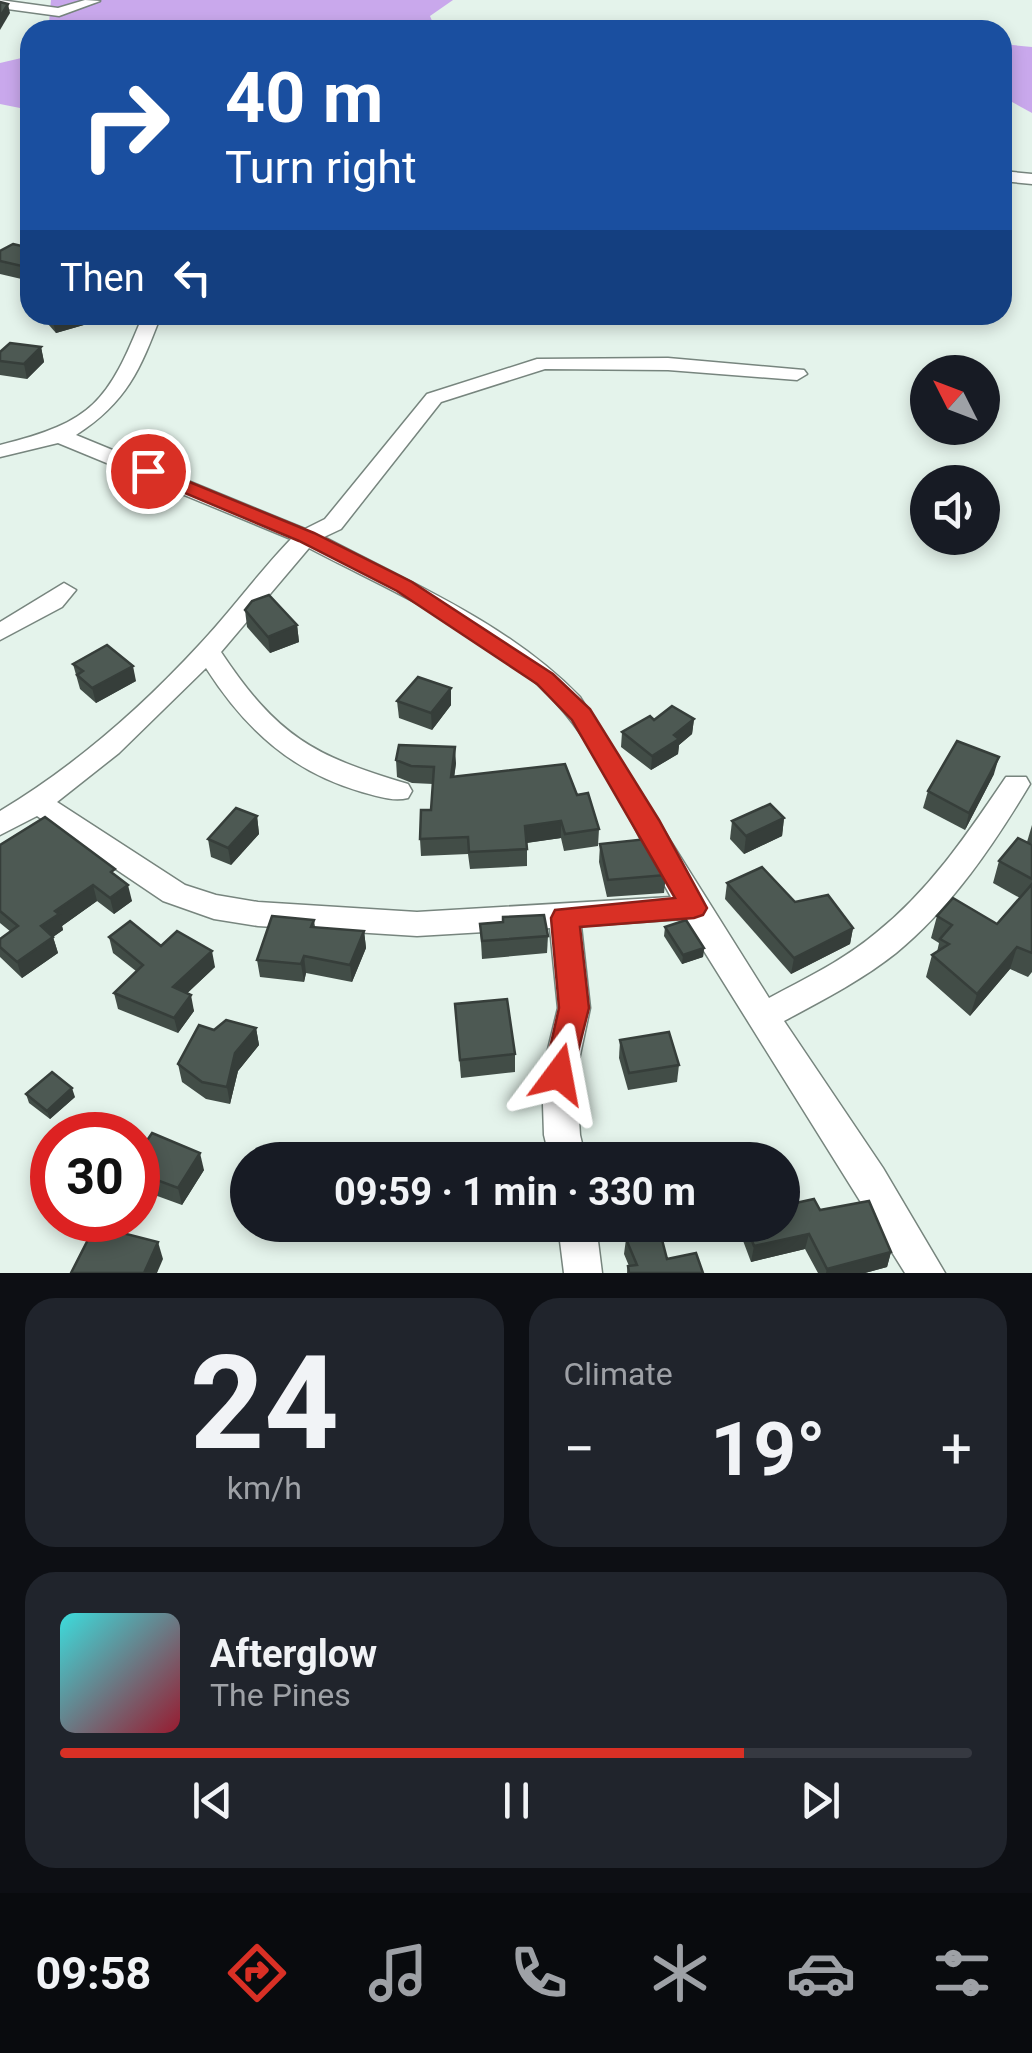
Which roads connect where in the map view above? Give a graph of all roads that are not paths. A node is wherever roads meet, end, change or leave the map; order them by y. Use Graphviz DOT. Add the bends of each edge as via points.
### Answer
graph roads {
  1 [pos="94,1"];
  2 [pos="0,4"];
  3 [pos="148,325"];
  4 [pos="798,374"];
  5 [pos="60,436"];
  6 [pos="0,451"];
  7 [pos="306,537"];
  8 [pos="64,590"];
  9 [pos="0,632"];
  10 [pos="208,651"];
  11 [pos="1016,784"];
  12 [pos="398,791"];
  13 [pos="38,804"];
  14 [pos="0,826"];
  15 [pos="694,908"];
  16 [pos="565,918"];
  17 [pos="766,1015"];
  18 [pos="564,1142"];
  19 [pos="579,1242"];
  20 [pos="583,1273"];
  21 [pos="926,1273"];
  1 -- 2 [label="street" via="59,12"];
  3 -- 5 [label="street" via="121,390"];
  4 -- 7 [label="street" via="544,363 434,398 334,524"];
  5 -- 6 [label="street"];
  5 -- 7 [label="street"];
  7 -- 10 [label="street"];
  7 -- 15 [label="street" via="430,601 564,696 650,826"];
  8 -- 9 [label="street"];
  10 -- 12 [label="street" via="235,694 280,740 320,769"];
  10 -- 13 [label="street" via="108,751"];
  11 -- 17 [label="street" via="919,913 862,961"];
  13 -- 14 [label="street"];
  13 -- 16 [label="street" via="174,893 214,907 417,924"];
  15 -- 16 [label="street"];
  15 -- 17 [label="street"];
  16 -- 18 [label="street" via="574,1008 559,1074"];
  17 -- 21 [label="street"];
  19 -- 20 [label="street"];
}
